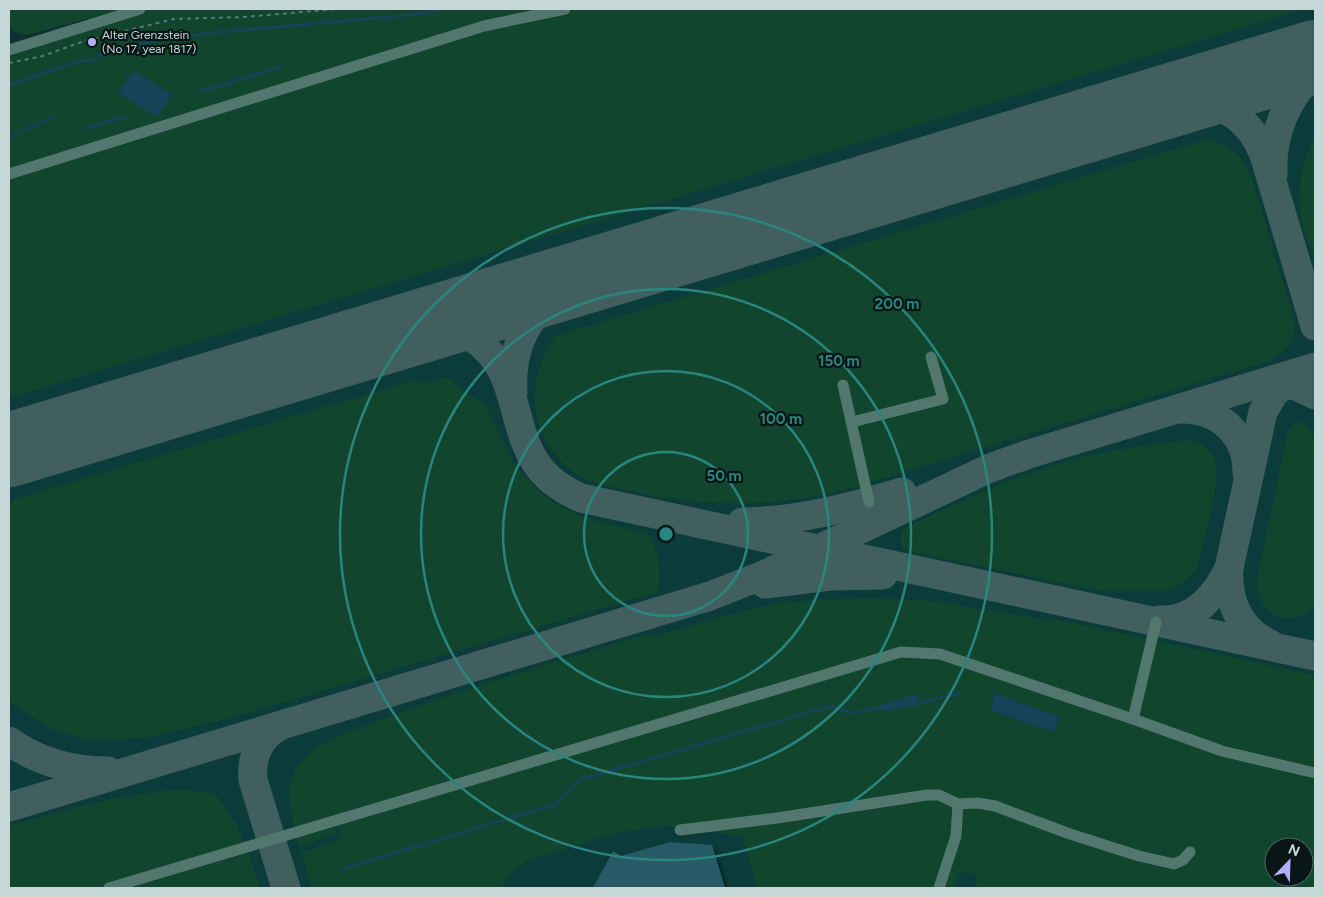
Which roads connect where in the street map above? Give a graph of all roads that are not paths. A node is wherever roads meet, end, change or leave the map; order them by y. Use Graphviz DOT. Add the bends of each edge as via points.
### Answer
graph roads {
  1 [pos="140,9"];
  2 [pos="566,9"];
  3 [pos="10,46"];
  4 [pos="9,174"];
  5 [pos="931,357"];
  6 [pos="843,384"];
  7 [pos="852,422"];
  8 [pos="869,502"];
  9 [pos="1156,622"];
  10 [pos="1133,718"];
  11 [pos="1315,773"];
  12 [pos="958,804"];
  13 [pos="680,830"];
  14 [pos="1190,852"];
  15 [pos="110,888"];
  16 [pos="939,888"];
  1 -- 3 [label="street"];
  2 -- 4 [label="street" via="484,26"];
  5 -- 7 [label="street" via="943,399"];
  6 -- 7 [label="street"];
  7 -- 8 [label="street"];
  9 -- 10 [label="street"];
  10 -- 11 [label="street" via="1222,751"];
  10 -- 15 [label="street" via="940,654 901,652"];
  12 -- 13 [label="street" via="940,795 927,795"];
  12 -- 14 [label="street" via="995,806 1070,834 1174,864"];
  12 -- 16 [label="street" via="956,836"];
}
